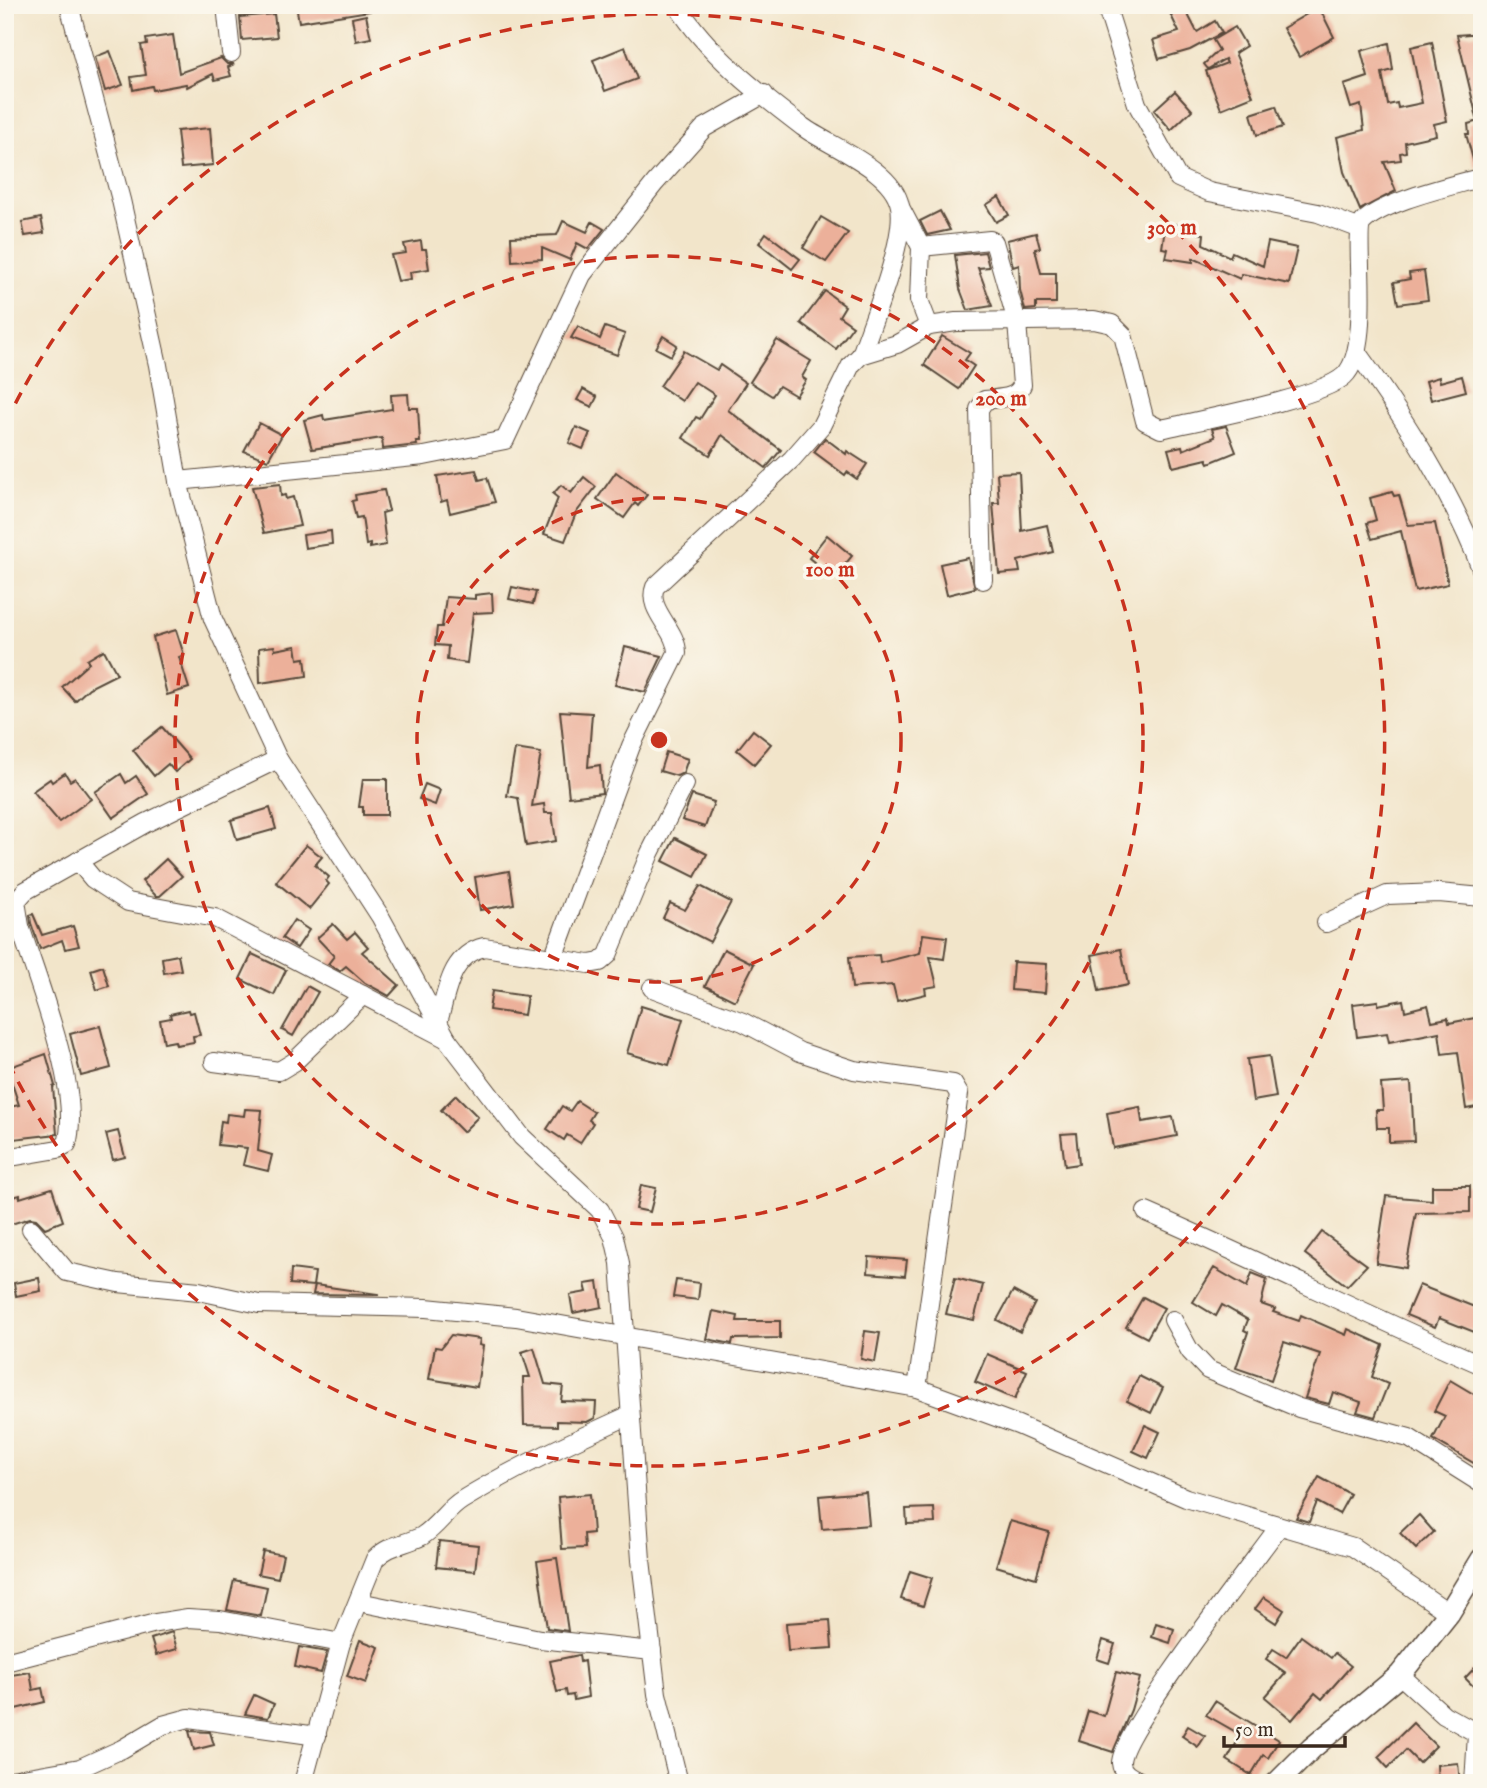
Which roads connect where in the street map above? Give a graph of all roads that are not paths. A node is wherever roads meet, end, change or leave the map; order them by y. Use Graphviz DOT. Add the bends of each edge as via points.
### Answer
graph roads {
  1 [pos="68,5"];
  2 [pos="226,5"];
  3 [pos="677,5"];
  4 [pos="1106,5"];
  5 [pos="231,53"];
  6 [pos="764,94"];
  7 [pos="1482,177"];
  8 [pos="900,205"];
  9 [pos="1359,228"];
  10 [pos="921,247"];
  11 [pos="1017,322"];
  12 [pos="929,326"];
  13 [pos="1358,354"];
  14 [pos="861,355"];
  15 [pos="178,481"];
  16 [pos="1482,571"];
  17 [pos="983,580"];
  18 [pos="278,759"];
  19 [pos="685,784"];
  20 [pos="78,861"];
  21 [pos="1482,897"];
  22 [pos="1326,923"];
  23 [pos="552,958"];
  24 [pos="653,988"];
  25 [pos="363,995"];
  26 [pos="438,1022"];
  27 [pos="447,1039"];
  28 [pos="215,1062"];
  29 [pos="5,1158"];
  30 [pos="1146,1212"];
  31 [pos="31,1229"];
  32 [pos="1173,1320"];
  33 [pos="626,1335"];
  34 [pos="1482,1365"];
  35 [pos="917,1388"];
  36 [pos="630,1415"];
  37 [pos="1482,1484"];
  38 [pos="1278,1528"];
  39 [pos="1482,1559"];
  40 [pos="359,1602"];
  41 [pos="1449,1612"];
  42 [pos="341,1643"];
  43 [pos="652,1651"];
  44 [pos="5,1662"];
  45 [pos="1400,1675"];
  46 [pos="1479,1735"];
  47 [pos="317,1737"];
  48 [pos="5,1781"];
  49 [pos="303,1783"];
  50 [pos="679,1783"];
  51 [pos="1144,1783"];
  52 [pos="1278,1783"];
  53 [pos="1474,1783"];
  1 -- 15 [label="street" via="118,188 158,365"];
  2 -- 5 [label="street"];
  3 -- 6 [label="street" via="717,54"];
  4 -- 9 [label="street" via="1137,104 1178,178 1209,192 1318,213"];
  6 -- 8 [label="street" via="805,128 888,183"];
  6 -- 15 [label="street" via="704,128 582,275 505,440 424,456"];
  7 -- 9 [label="street" via="1396,204"];
  8 -- 10 [label="street"];
  8 -- 14 [label="street" via="893,254"];
  9 -- 13 [label="street" via="1363,279"];
  10 -- 11 [label="street" via="994,242"];
  10 -- 12 [label="street" via="919,300"];
  11 -- 12 [label="street"];
  11 -- 13 [label="street" via="1094,320 1112,324 1123,335 1145,421 1161,429 1315,392 1344,376"];
  11 -- 17 [label="street" via="1019,392 985,400 979,409"];
  12 -- 14 [label="street" via="897,344"];
  13 -- 16 [label="street" via="1405,419"];
  14 -- 23 [label="street" via="851,365 821,426 655,587 653,601 675,639 677,653 631,746"];
  15 -- 18 [label="street" via="214,620"];
  18 -- 20 [label="street"];
  18 -- 26 [label="street" via="380,916"];
  19 -- 23 [label="street" via="650,853 608,955 589,964"];
  20 -- 25 [label="street" via="93,879 128,902 215,918"];
  20 -- 29 [label="street" via="25,891 16,901 66,1082 70,1132 67,1144 58,1149"];
  21 -- 22 [label="street" via="1387,895"];
  23 -- 26 [label="street" via="484,947 468,950 457,961"];
  24 -- 35 [label="street" via="743,1023 800,1052 843,1066 957,1088"];
  25 -- 27 [label="street"];
  25 -- 28 [label="street" via="279,1071"];
  26 -- 27 [label="street"];
  27 -- 33 [label="street" via="522,1138 600,1210 614,1237 620,1263"];
  30 -- 34 [label="street"];
  31 -- 33 [label="street" via="67,1272 118,1283 199,1291 259,1304 426,1308 516,1317"];
  32 -- 37 [label="street" via="1190,1351 1208,1370 1299,1408 1409,1438"];
  33 -- 35 [label="street"];
  33 -- 36 [label="street"];
  35 -- 38 [label="street" via="1018,1425 1186,1498"];
  36 -- 40 [label="street" via="509,1474 458,1502 420,1537 384,1550 375,1559"];
  36 -- 43 [label="street"];
  38 -- 41 [label="street" via="1353,1548"];
  38 -- 51 [label="street" via="1143,1713 1121,1766"];
  39 -- 41 [label="street"];
  40 -- 42 [label="street"];
  40 -- 43 [label="street" via="540,1639"];
  41 -- 45 [label="street"];
  42 -- 44 [label="street" via="188,1618"];
  42 -- 47 [label="street"];
  43 -- 50 [label="street" via="657,1694"];
  45 -- 46 [label="street" via="1444,1716"];
  45 -- 52 [label="street" via="1312,1748"];
  46 -- 53 [label="street"];
  47 -- 48 [label="street" via="189,1718 163,1725 80,1768"];
  47 -- 49 [label="street"];
}
